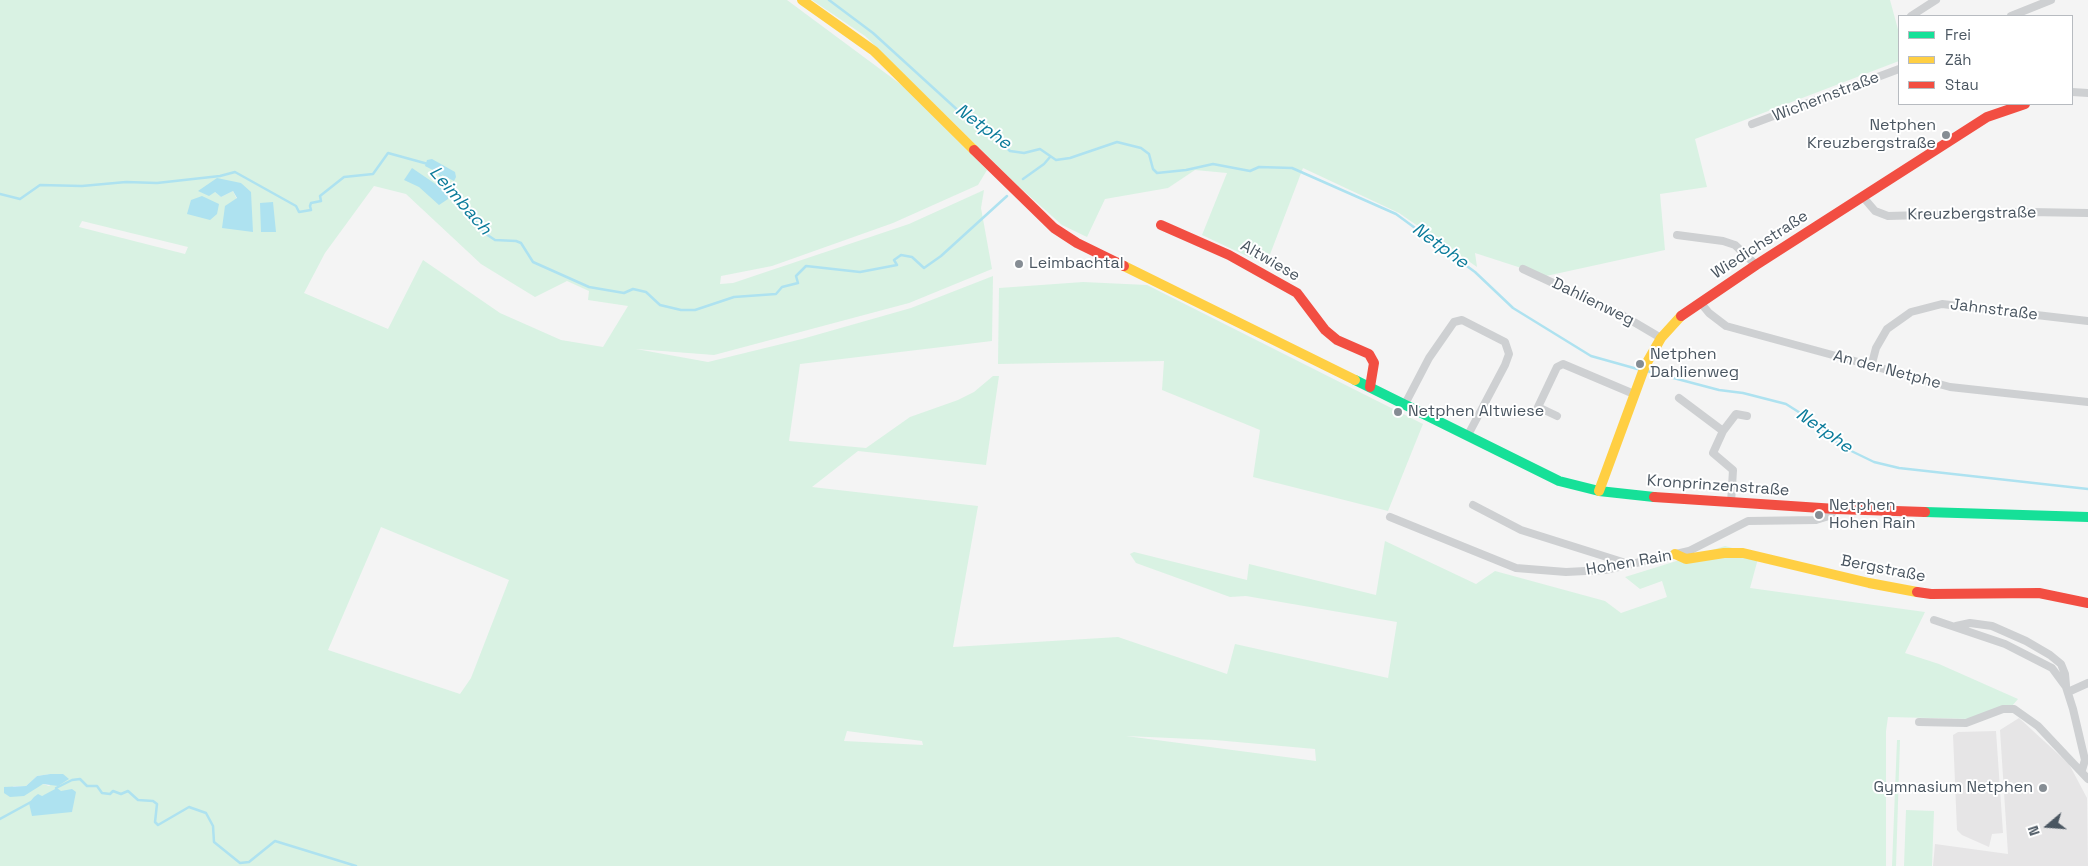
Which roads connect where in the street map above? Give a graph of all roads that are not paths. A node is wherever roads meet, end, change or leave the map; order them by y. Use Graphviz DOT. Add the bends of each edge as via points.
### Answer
graph roads {
  1 [pos="802,0"];
  2 [pos="1936,0"];
  3 [pos="2051,0"];
  4 [pos="1913,15"];
  5 [pos="2014,15"];
  6 [pos="1898,69"];
  7 [pos="2073,92"];
  8 [pos="2088,93"];
  9 [pos="2022,105"];
  10 [pos="1752,124"];
  11 [pos="1863,197"];
  12 [pos="2088,213"];
  13 [pos="1162,225"];
  14 [pos="1677,235"];
  15 [pos="1756,265"];
  16 [pos="1524,269"];
  17 [pos="1700,302"];
  18 [pos="2088,321"];
  19 [pos="1661,338"];
  20 [pos="1871,367"];
  21 [pos="1370,387"];
  22 [pos="1634,394"];
  23 [pos="1679,398"];
  24 [pos="2088,402"];
  25 [pos="1404,406"];
  26 [pos="1557,416"];
  27 [pos="1747,416"];
  28 [pos="1723,431"];
  29 [pos="1468,435"];
  30 [pos="1599,491"];
  31 [pos="1731,503"];
  32 [pos="1473,505"];
  33 [pos="1836,509"];
  34 [pos="1390,517"];
  35 [pos="2088,517"];
  36 [pos="1675,554"];
  37 [pos="1630,564"];
  38 [pos="2088,603"];
  39 [pos="1934,620"];
  40 [pos="1951,626"];
  41 [pos="2088,683"];
  42 [pos="2067,690"];
  43 [pos="1919,722"];
  44 [pos="2082,770"];
  45 [pos="2088,779"];
  1 -- 21 [label="main road, Kronprinzenstraße" via="874,51 1054,228 1100,256"];
  2 -- 4 [label="street"];
  3 -- 5 [label="street"];
  6 -- 10 [label="street, Wichernstraße"];
  7 -- 8 [label="street"];
  9 -- 11 [label="main road, Wiedichstraße" via="1987,117"];
  11 -- 12 [label="street, Kreuzbergstraße" via="1875,211 1888,216"];
  11 -- 15 [label="main road, Wiedichstraße"];
  13 -- 21 [label="main road, Altwiese" via="1229,254 1297,293 1325,330 1337,340 1369,354 1374,363"];
  14 -- 15 [label="street" via="1729,243"];
  15 -- 17 [label="main road, Wiedichstraße"];
  16 -- 19 [label="street, Dahlienweg" via="1622,315"];
  17 -- 19 [label="main road, Wiedichstraße" via="1677,319"];
  17 -- 20 [label="street, An der Netphe" via="1726,326"];
  18 -- 20 [label="street, Jahnstraße" via="1942,304 1911,312 1887,329 1876,348"];
  19 -- 22 [label="main road, Wiedichstraße"];
  20 -- 24 [label="street, An der Netphe" via="1950,388"];
  21 -- 25 [label="main road, Kronprinzenstraße"];
  22 -- 26 [label="street" via="1563,364 1557,367 1538,407"];
  22 -- 30 [label="main road, Wiedichstraße"];
  23 -- 28 [label="street"];
  25 -- 29 [label="main road, Kronprinzenstraße"];
  25 -- 29 [label="street" via="1429,358 1454,322 1462,320 1504,342 1509,354"];
  27 -- 28 [label="street" via="1736,414"];
  28 -- 31 [label="street" via="1713,453 1733,470"];
  29 -- 30 [label="main road, Kronprinzenstraße" via="1559,481"];
  30 -- 31 [label="main road, Kronprinzenstraße"];
  31 -- 33 [label="main road, Kronprinzenstraße"];
  32 -- 37 [label="street" via="1521,530"];
  33 -- 35 [label="main road, Kronprinzenstraße"];
  33 -- 36 [label="street, Hohen Rain" via="1829,516 1816,520 1748,521 1707,544"];
  34 -- 37 [label="street, Hohen Rain" via="1523,570 1594,571"];
  36 -- 37 [label="street, Hohen Rain"];
  36 -- 38 [label="main road, Bergstraße" via="1686,559 1743,553 1869,584 1932,594 2039,593"];
  39 -- 40 [label="street"];
  40 -- 42 [label="street" via="2005,644 2038,660 2052,668"];
  40 -- 42 [label="street" via="1970,623 1992,626 2050,654 2066,674"];
  41 -- 42 [label="street"];
  42 -- 44 [label="street" via="2084,760"];
  43 -- 44 [label="street" via="1966,723 2003,709 2014,709 2038,726"];
  44 -- 45 [label="street"];
}
